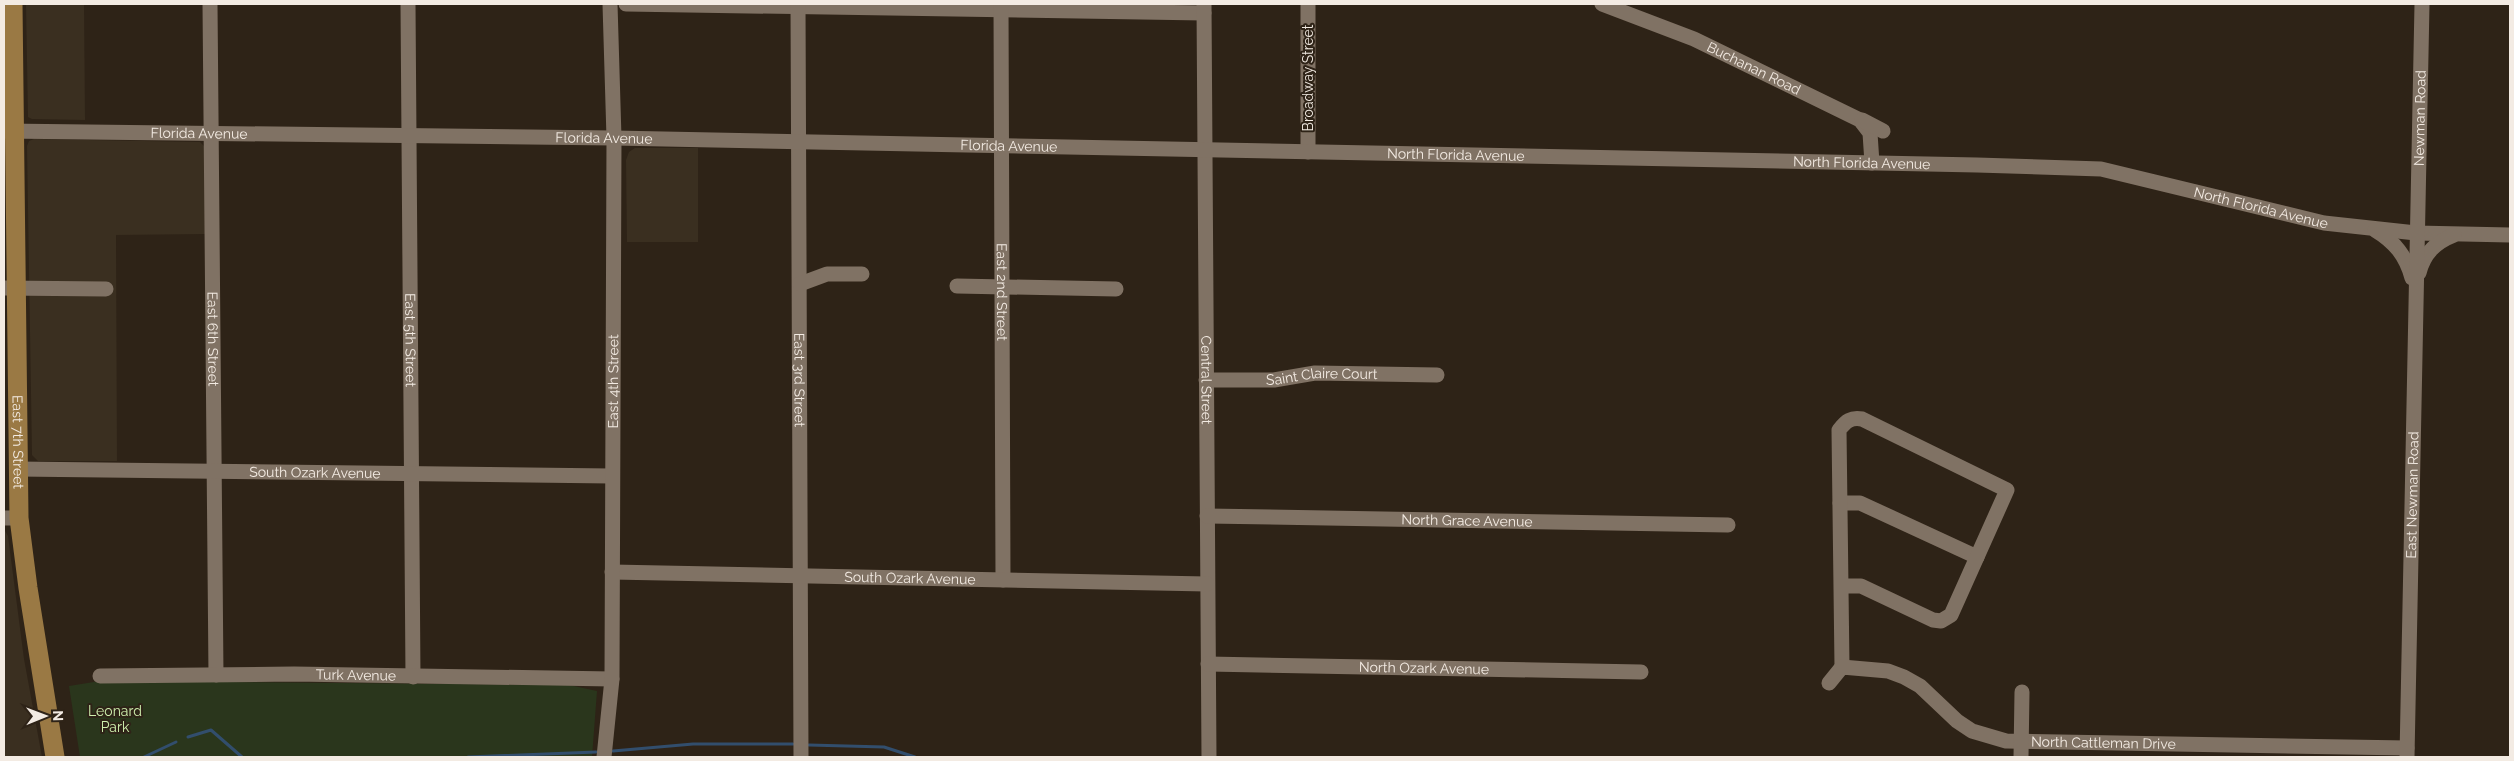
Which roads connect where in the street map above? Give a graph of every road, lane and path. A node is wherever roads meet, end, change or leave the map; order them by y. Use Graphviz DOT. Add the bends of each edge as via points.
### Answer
graph roads {
  1 [pos="13,4"];
  2 [pos="210,4"];
  3 [pos="408,4"];
  4 [pos="610,4"];
  5 [pos="626,4"];
  6 [pos="1308,4"];
  7 [pos="1602,4"];
  8 [pos="2422,4"];
  9 [pos="798,5"];
  10 [pos="1001,7"];
  11 [pos="1204,8"];
  12 [pos="1860,120"];
  13 [pos="9,131"];
  14 [pos="1883,131"];
  15 [pos="212,133"];
  16 [pos="409,136"];
  17 [pos="614,138"];
  18 [pos="799,143"];
  19 [pos="1001,146"];
  20 [pos="1205,150"];
  21 [pos="1308,152"];
  22 [pos="1872,163"];
  23 [pos="2372,228"];
  24 [pos="2416,233"];
  25 [pos="2457,234"];
  26 [pos="2510,235"];
  27 [pos="862,274"];
  28 [pos="800,284"];
  29 [pos="958,286"];
  30 [pos="1002,287"];
  31 [pos="10,288"];
  32 [pos="106,288"];
  33 [pos="1116,290"];
  34 [pos="2415,294"];
  35 [pos="10,349"];
  36 [pos="1437,375"];
  37 [pos="1206,380"];
  38 [pos="18,469"];
  39 [pos="215,470"];
  40 [pos="413,474"];
  41 [pos="612,476"];
  42 [pos="1840,503"];
  43 [pos="1207,516"];
  44 [pos="12,518"];
  45 [pos="1728,525"];
  46 [pos="1977,557"];
  47 [pos="612,572"];
  48 [pos="802,576"];
  49 [pos="1003,580"];
  50 [pos="1207,584"];
  51 [pos="1841,586"];
  52 [pos="1208,664"];
  53 [pos="1842,667"];
  54 [pos="1640,672"];
  55 [pos="216,675"];
  56 [pos="100,676"];
  57 [pos="413,677"];
  58 [pos="612,679"];
  59 [pos="1829,683"];
  60 [pos="2022,692"];
  61 [pos="2021,742"];
  62 [pos="2407,753"];
  63 [pos="55,757"];
  64 [pos="604,757"];
  65 [pos="801,757"];
  66 [pos="1209,757"];
  67 [pos="2021,757"];
  1 -- 13 [label="main road, East 7th Street"];
  2 -- 15 [label="street, East 6th Street"];
  3 -- 16 [label="street, East 5th Street"];
  4 -- 17 [label="street, East 4th Street"];
  5 -- 9 [label="street"];
  6 -- 21 [label="street, Broadway Street"];
  7 -- 12 [label="street, Buchanan Road" via="1694,39"];
  8 -- 24 [label="street, Newman Road"];
  9 -- 10 [label="street"];
  9 -- 18 [label="street, East 3rd Street"];
  10 -- 11 [label="street"];
  10 -- 19 [label="street, East 2nd Street"];
  11 -- 20 [label="street, Central Street"];
  12 -- 14 [label="street, Buchanan Road"];
  12 -- 22 [label="street" via="1870,133"];
  13 -- 15 [label="street, Florida Avenue"];
  13 -- 31 [label="main road, East 7th Street"];
  15 -- 16 [label="street, Florida Avenue"];
  15 -- 39 [label="street, East 6th Street"];
  16 -- 17 [label="street, Florida Avenue"];
  16 -- 40 [label="street, East 5th Street"];
  17 -- 18 [label="street, Florida Avenue"];
  17 -- 41 [label="street, East 4th Street"];
  18 -- 19 [label="street, Florida Avenue"];
  18 -- 28 [label="street, East 3rd Street"];
  19 -- 20 [label="street, Florida Avenue"];
  19 -- 30 [label="street, East 2nd Street"];
  20 -- 21 [label="street, North Florida Avenue"];
  20 -- 37 [label="street, Central Street"];
  21 -- 22 [label="street, North Florida Avenue"];
  22 -- 23 [label="street, North Florida Avenue" via="2101,169 2324,223"];
  23 -- 24 [label="street, North Florida Avenue"];
  23 -- 34 [label="street" via="2389,239 2404,257"];
  24 -- 25 [label="street, North Florida Avenue"];
  24 -- 34 [label="street, East Newman Road"];
  25 -- 26 [label="street, North Florida Avenue"];
  25 -- 34 [label="street" via="2438,243 2426,255"];
  27 -- 28 [label="street" via="827,274"];
  28 -- 48 [label="street, East 3rd Street"];
  29 -- 30 [label="street"];
  30 -- 33 [label="street"];
  30 -- 49 [label="street, East 2nd Street"];
  31 -- 32 [label="street"];
  31 -- 35 [label="main road, East 7th Street"];
  34 -- 62 [label="street, East Newman Road"];
  35 -- 38 [label="main road, East 7th Street"];
  36 -- 37 [label="street, Saint Claire Court" via="1314,373 1274,380"];
  37 -- 43 [label="street, Central Street"];
  38 -- 39 [label="street, South Ozark Avenue"];
  38 -- 44 [label="main road, East 7th Street"];
  39 -- 40 [label="street, South Ozark Avenue"];
  39 -- 55 [label="street, East 6th Street"];
  40 -- 41 [label="street, South Ozark Avenue"];
  40 -- 57 [label="street, East 5th Street"];
  41 -- 47 [label="street, East 4th Street"];
  42 -- 46 [label="street" via="1860,502"];
  42 -- 46 [label="street" via="1839,430 1850,418 1862,419 2007,490"];
  42 -- 51 [label="street"];
  43 -- 45 [label="street, North Grace Avenue"];
  43 -- 50 [label="street, Central Street"];
  44 -- 63 [label="main road, East 7th Street" via="28,588"];
  46 -- 51 [label="street" via="1951,615 1942,621 1933,620 1861,586"];
  47 -- 48 [label="street, South Ozark Avenue"];
  47 -- 58 [label="street, East 4th Street"];
  48 -- 49 [label="street, South Ozark Avenue"];
  48 -- 65 [label="street, East 3rd Street"];
  49 -- 50 [label="street, South Ozark Avenue"];
  50 -- 52 [label="street, Central Street"];
  51 -- 53 [label="street"];
  52 -- 54 [label="street, North Ozark Avenue"];
  52 -- 66 [label="street, Central Street"];
  53 -- 59 [label="street"];
  53 -- 61 [label="street, North Cattleman Drive" via="1888,671 1904,677 1920,686 1972,731"];
  55 -- 56 [label="street, Turk Avenue"];
  55 -- 57 [label="street, Turk Avenue"];
  57 -- 58 [label="street, Turk Avenue"];
  58 -- 64 [label="street, East 4th Street"];
  60 -- 61 [label="street"];
  61 -- 62 [label="street, North Cattleman Drive"];
  61 -- 67 [label="street"];
}
